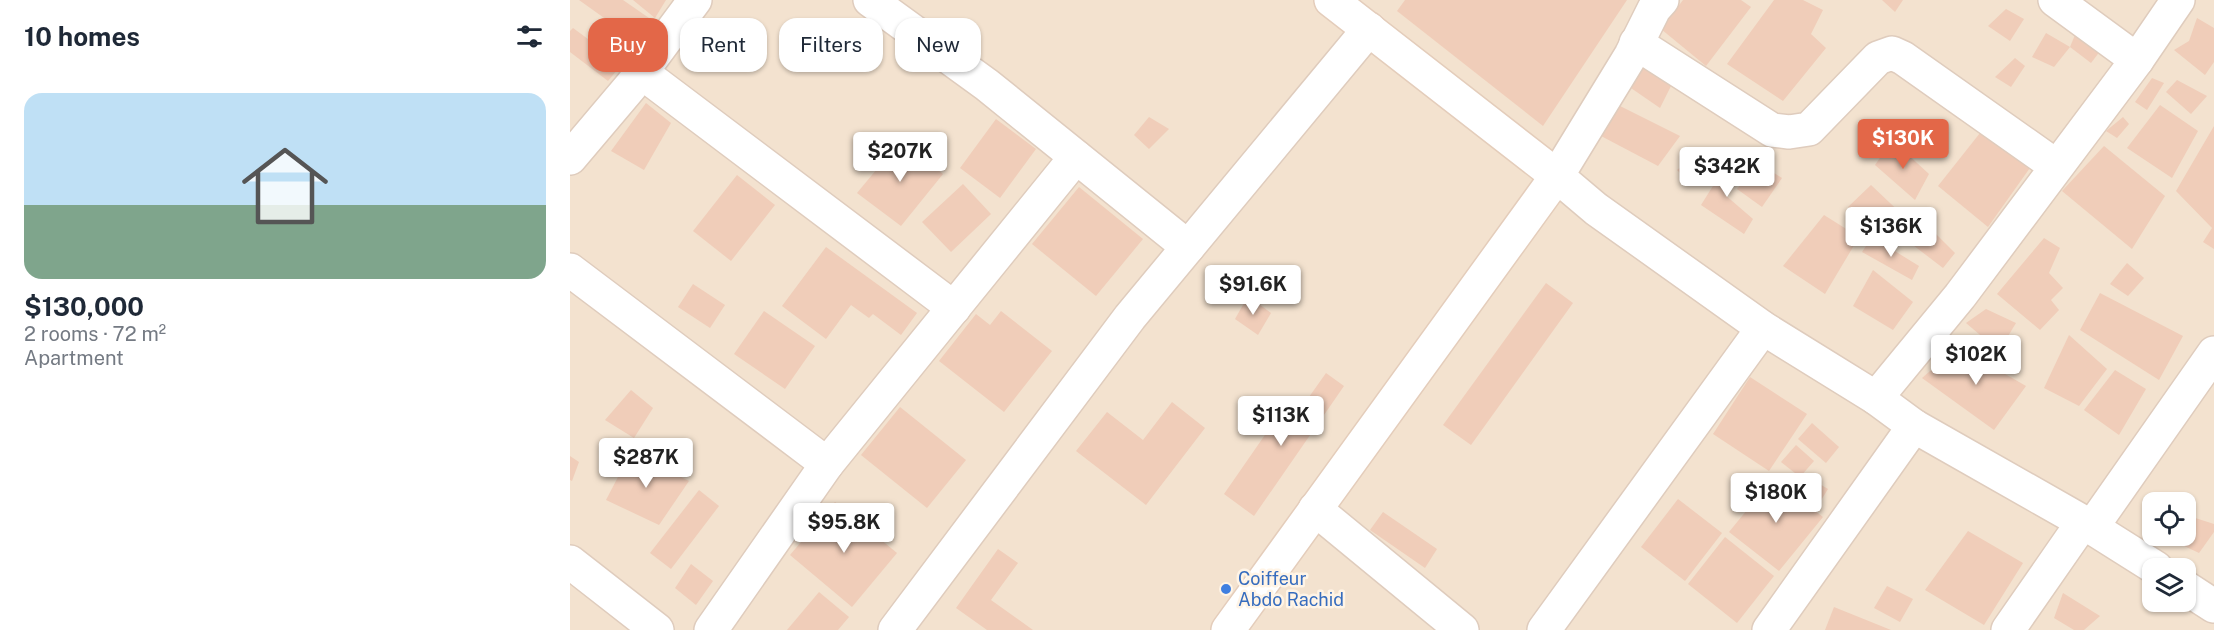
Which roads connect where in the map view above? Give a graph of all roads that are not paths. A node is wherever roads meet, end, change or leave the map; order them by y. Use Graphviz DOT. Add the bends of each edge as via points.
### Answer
graph roads {
  1 [pos="695,0"];
  2 [pos="870,0"];
  3 [pos="1662,0"];
  4 [pos="2055,0"];
  5 [pos="2178,0"];
  6 [pos="1355,12"];
  7 [pos="668,36"];
  8 [pos="1636,43"];
  9 [pos="2137,60"];
  10 [pos="641,72"];
  11 [pos="1076,156"];
  12 [pos="570,158"];
  13 [pos="2056,166"];
  14 [pos="1557,176"];
  15 [pos="1188,247"];
  16 [pos="570,270"];
  17 [pos="954,308"];
  18 [pos="1763,328"];
  19 [pos="2214,353"];
  20 [pos="1876,398"];
  21 [pos="1914,426"];
  22 [pos="827,465"];
  23 [pos="1316,509"];
  24 [pos="2088,525"];
  25 [pos="2142,559"];
  26 [pos="570,562"];
  27 [pos="2196,594"];
  28 [pos="2214,606"];
  29 [pos="657,630"];
  30 [pos="711,630"];
  31 [pos="895,630"];
  32 [pos="1228,630"];
  33 [pos="1462,630"];
  34 [pos="1544,630"];
  35 [pos="1769,630"];
  36 [pos="2008,630"];
  1 -- 7 [label="street"];
  2 -- 11 [label="street"];
  3 -- 8 [label="street"];
  4 -- 9 [label="street"];
  5 -- 9 [label="street"];
  6 -- 14 [label="street"];
  6 -- 15 [label="street"];
  8 -- 13 [label="street" via="1772,130 1789,132 1809,129 1878,58 1892,53"];
  8 -- 14 [label="street"];
  9 -- 13 [label="street"];
  10 -- 12 [label="street"];
  10 -- 17 [label="street"];
  11 -- 15 [label="street"];
  11 -- 17 [label="street"];
  13 -- 20 [label="street" via="1960,296"];
  14 -- 18 [label="street" via="1596,209"];
  14 -- 23 [label="street"];
  15 -- 31 [label="street" via="1130,317"];
  16 -- 22 [label="street"];
  17 -- 22 [label="street"];
  18 -- 20 [label="street"];
  18 -- 34 [label="street"];
  19 -- 24 [label="street"];
  20 -- 21 [label="street"];
  21 -- 24 [label="street"];
  21 -- 35 [label="street"];
  22 -- 30 [label="street"];
  23 -- 32 [label="street"];
  23 -- 33 [label="street"];
  24 -- 25 [label="street"];
  24 -- 36 [label="street"];
  26 -- 29 [label="street"];
  27 -- 28 [label="street"];
}
